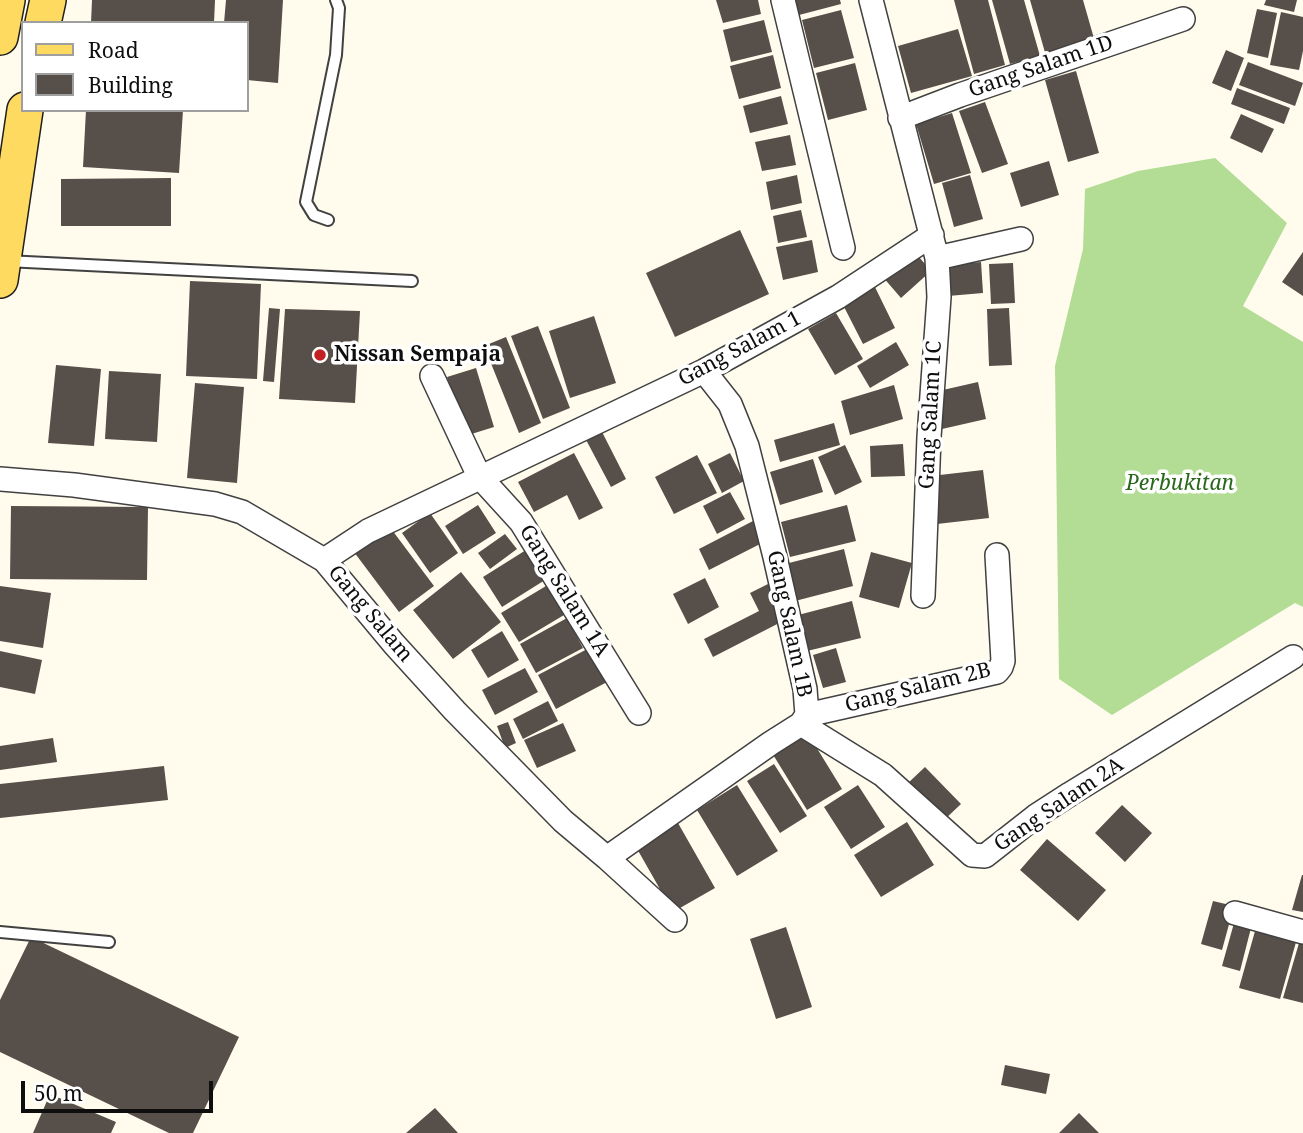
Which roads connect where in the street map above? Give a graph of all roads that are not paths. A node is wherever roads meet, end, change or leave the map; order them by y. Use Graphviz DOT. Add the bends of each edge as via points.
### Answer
graph roads {
  1 [pos="7,0"];
  2 [pos="48,0"];
  3 [pos="336,0"];
  4 [pos="783,0"];
  5 [pos="871,0"];
  6 [pos="1183,19"];
  7 [pos="43,21"];
  8 [pos="0,37"];
  9 [pos="21,45"];
  10 [pos="0,46"];
  11 [pos="25,112"];
  12 [pos="900,118"];
  13 [pos="328,220"];
  14 [pos="932,235"];
  15 [pos="1021,239"];
  16 [pos="843,248"];
  17 [pos="937,258"];
  18 [pos="1,271"];
  19 [pos="412,281"];
  20 [pos="704,371"];
  21 [pos="432,376"];
  22 [pos="479,476"];
  23 [pos="0,479"];
  24 [pos="997,555"];
  25 [pos="324,560"];
  26 [pos="923,596"];
  27 [pos="1293,657"];
  28 [pos="639,713"];
  29 [pos="804,720"];
  30 [pos="607,858"];
  31 [pos="1235,913"];
  32 [pos="675,920"];
  33 [pos="0,932"];
  34 [pos="1303,932"];
  35 [pos="108,942"];
  1 -- 8 [label="main road"];
  2 -- 7 [label="main road"];
  3 -- 13 [label="lane" via="337,55 306,202 314,215"];
  4 -- 16 [label="street"];
  5 -- 12 [label="street"];
  6 -- 12 [label="street, Gang Salam 1D"];
  9 -- 10 [label="main road"];
  11 -- 18 [label="main road"];
  12 -- 14 [label="street"];
  14 -- 17 [label="street, Gang Salam 1C"];
  14 -- 20 [label="street, Gang Salam 1" via="838,297"];
  15 -- 17 [label="street"];
  17 -- 26 [label="street, Gang Salam 1C" via="939,297"];
  18 -- 19 [label="lane"];
  20 -- 22 [label="street, Gang Salam 1"];
  20 -- 29 [label="street, Gang Salam 1B" via="730,404 744,435 805,689"];
  21 -- 22 [label="street, Gang Salam 1A"];
  22 -- 25 [label="street, Gang Salam 1" via="368,531"];
  22 -- 28 [label="street, Gang Salam 1A" via="521,522"];
  23 -- 25 [label="street, Gang Salam" via="215,505 242,512"];
  24 -- 29 [label="street, Gang Salam 2B" via="1002,667"];
  25 -- 30 [label="street, Gang Salam" via="455,711"];
  27 -- 29 [label="street, Gang Salam 2A" via="1070,794 985,856 972,855 883,775"];
  29 -- 30 [label="street, Gang Salam 1B"];
  30 -- 32 [label="street"];
  31 -- 34 [label="street"];
  33 -- 35 [label="lane"];
}
